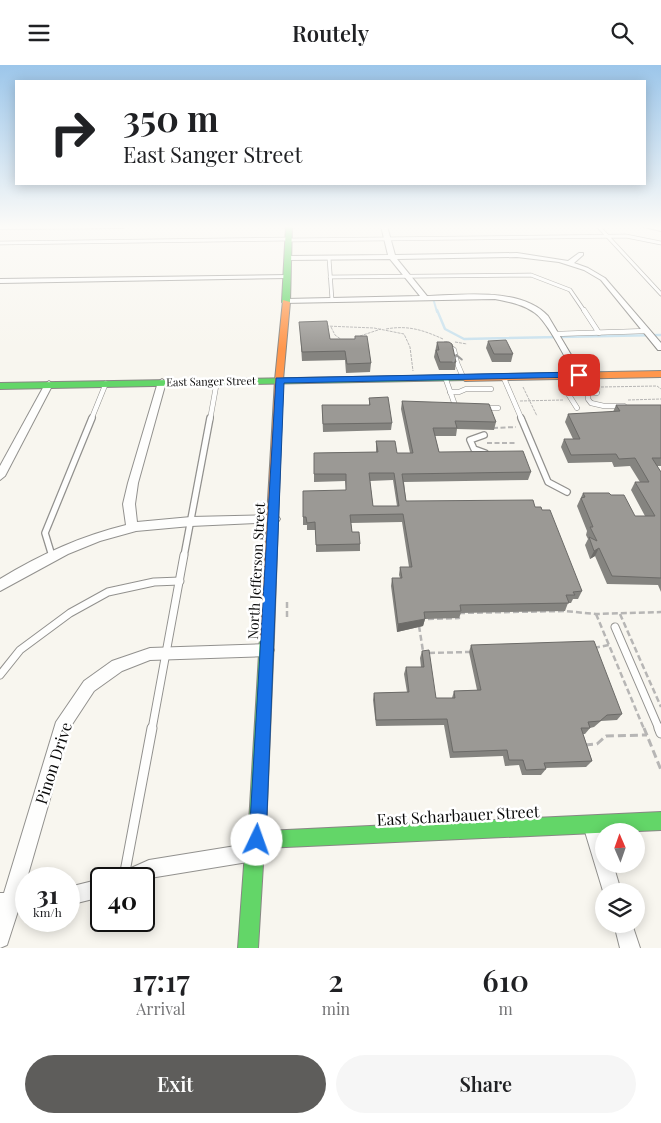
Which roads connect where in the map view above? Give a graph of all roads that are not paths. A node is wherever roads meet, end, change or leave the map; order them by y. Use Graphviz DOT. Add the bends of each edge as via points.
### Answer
graph roads {
  1 [pos="288,267"];
  2 [pos="330,267"];
  3 [pos="401,267"];
  4 [pos="581,267"];
  5 [pos="636,267"];
  6 [pos="409,276"];
  7 [pos="287,277"];
  8 [pos="330,277"];
  9 [pos="0,281"];
  10 [pos="661,294"];
  11 [pos="426,299"];
  12 [pos="332,300"];
  13 [pos="286,301"];
  14 [pos="599,333"];
  15 [pos="650,335"];
  16 [pos="556,337"];
  17 [pos="445,344"];
  18 [pos="661,348"];
  19 [pos="661,374"];
  20 [pos="578,375"];
  21 [pos="503,376"];
  22 [pos="445,377"];
  23 [pos="463,377"];
  24 [pos="279,380"];
  25 [pos="216,381"];
  26 [pos="162,382"];
  27 [pos="106,383"];
  28 [pos="49,384"];
  29 [pos="0,386"];
  30 [pos="491,389"];
  31 [pos="597,390"];
  32 [pos="588,391"];
  33 [pos="450,392"];
  34 [pos="568,392"];
  35 [pos="633,406"];
  36 [pos="498,407"];
  37 [pos="460,408"];
  38 [pos="479,408"];
  39 [pos="577,408"];
  40 [pos="484,435"];
  41 [pos="490,453"];
  42 [pos="0,476"];
  43 [pos="567,492"];
  44 [pos="274,519"];
  45 [pos="190,522"];
  46 [pos="132,528"];
  47 [pos="52,556"];
  48 [pos="180,581"];
  49 [pos="0,587"];
  50 [pos="615,627"];
  51 [pos="267,650"];
  52 [pos="166,653"];
  53 [pos="0,675"];
  54 [pos="661,733"];
  55 [pos="661,821"];
  56 [pos="592,825"];
  57 [pos="595,835"];
  58 [pos="255,846"];
  59 [pos="127,867"];
  60 [pos="155,868"];
  61 [pos="12,902"];
  62 [pos="626,933"];
  63 [pos="0,938"];
  64 [pos="248,948"];
  65 [pos="630,948"];
  1 -- 7 [label="street, North Jefferson Street"];
  2 -- 8 [label="lane"];
  3 -- 6 [label="street"];
  4 -- 15 [label="street" via="603,279"];
  5 -- 10 [label="lane"];
  6 -- 8 [label="lane"];
  6 -- 11 [label="street"];
  6 -- 14 [label="lane" via="531,275 570,290"];
  7 -- 9 [label="street"];
  7 -- 13 [label="street, North Jefferson Street"];
  8 -- 12 [label="lane"];
  11 -- 12 [label="street"];
  11 -- 16 [label="street" via="496,297 525,300 544,316"];
  12 -- 13 [label="street"];
  13 -- 24 [label="street, North Jefferson Street"];
  14 -- 15 [label="lane"];
  14 -- 16 [label="lane"];
  15 -- 18 [label="street"];
  16 -- 20 [label="street"];
  23 -- 17 [label="lane, one-way" via="454,348"];
  19 -- 20 [label="street, East Sanger Street"];
  20 -- 21 [label="street, East Sanger Street"];
  20 -- 32 [label="lane"];
  21 -- 23 [label="street, East Sanger Street"];
  21 -- 43 [label="lane" via="548,482"];
  22 -- 23 [label="street, East Sanger Street"];
  22 -- 24 [label="street, East Sanger Street"];
  22 -- 33 [label="lane"];
  24 -- 25 [label="street, East Sanger Street"];
  24 -- 44 [label="street, North Jefferson Street"];
  25 -- 26 [label="street, East Sanger Street"];
  25 -- 45 [label="lane"];
  26 -- 27 [label="street, East Sanger Street"];
  26 -- 46 [label="street" via="133,483 129,504"];
  27 -- 28 [label="street, East Sanger Street"];
  27 -- 47 [label="lane" via="45,533"];
  28 -- 29 [label="street, East Sanger Street"];
  28 -- 42 [label="street"];
  30 -- 33 [label="lane"];
  31 -- 32 [label="lane"];
  32 -- 35 [label="lane" via="589,401 595,405"];
  33 -- 37 [label="lane" via="455,408"];
  34 -- 39 [label="lane"];
  36 -- 38 [label="lane"];
  40 -- 41 [label="lane" via="470,440 479,452"];
  44 -- 45 [label="street"];
  44 -- 51 [label="street, North Jefferson Street"];
  45 -- 46 [label="street"];
  45 -- 48 [label="lane"];
  46 -- 47 [label="street" via="95,538"];
  47 -- 49 [label="street"];
  48 -- 52 [label="lane"];
  48 -- 53 [label="lane" via="154,582 100,597 70,613 20,650"];
  50 -- 54 [label="lane"];
  51 -- 52 [label="street, Pinon Drive"];
  51 -- 58 [label="street, North Jefferson Street"];
  52 -- 59 [label="lane"];
  52 -- 61 [label="street, Pinon Drive" via="150,654 117,666 89,686 64,722"];
  55 -- 56 [label="street, East Scharbauer Street"];
  56 -- 57 [label="street"];
  56 -- 58 [label="street, East Scharbauer Street"];
  58 -- 60 [label="street"];
  58 -- 64 [label="street, North Jefferson Street"];
  61 -- 63 [label="street, Pinon Drive"];
  62 -- 65 [label="street"];
}
